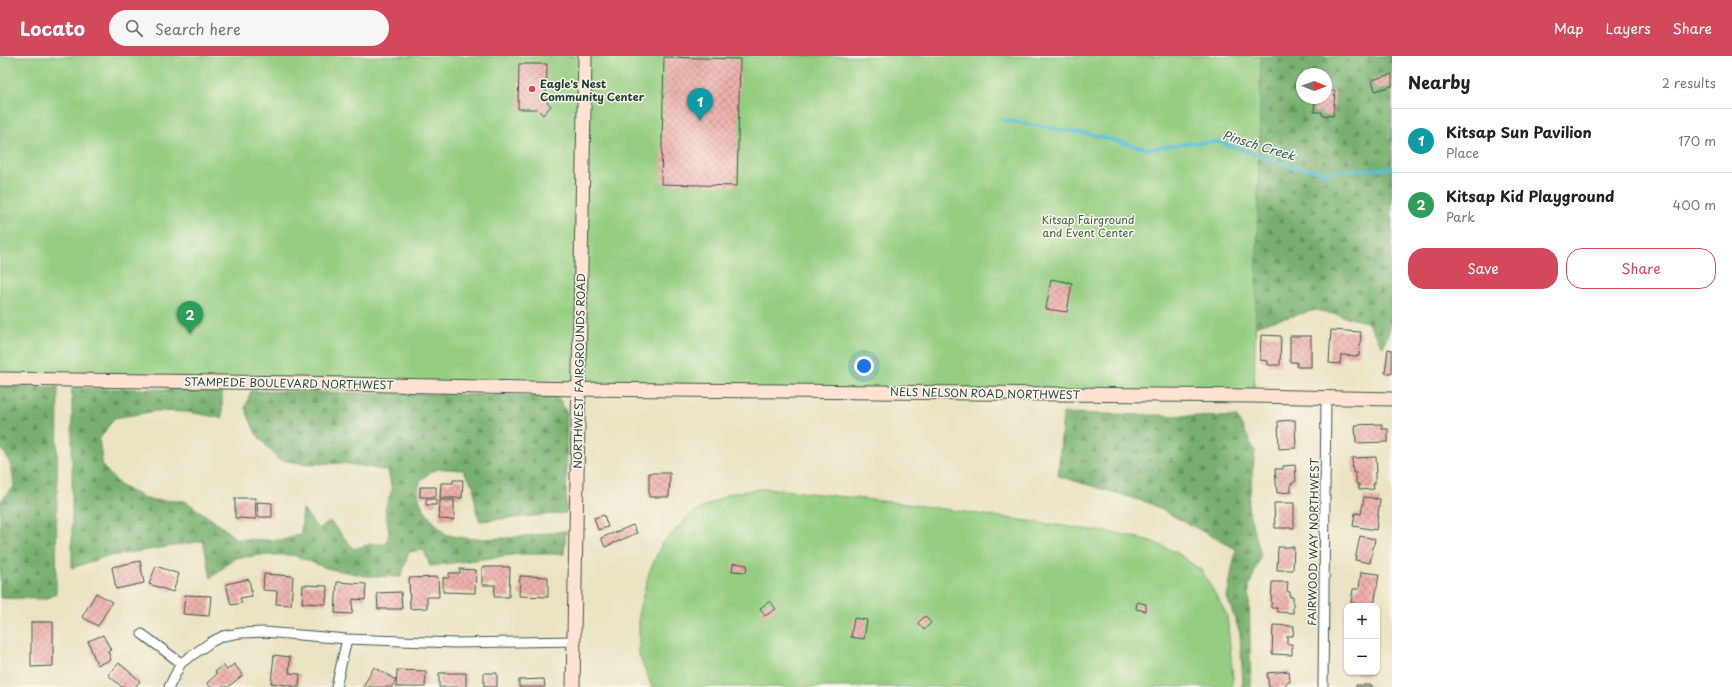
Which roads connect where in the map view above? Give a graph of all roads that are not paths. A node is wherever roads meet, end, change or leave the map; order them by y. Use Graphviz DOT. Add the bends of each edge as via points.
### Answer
graph roads {
  1 [pos="585,56"];
  2 [pos="0,379"];
  3 [pos="578,389"];
  4 [pos="1326,398"];
  5 [pos="1392,399"];
  6 [pos="142,634"];
  7 [pos="347,639"];
  8 [pos="574,641"];
  9 [pos="181,663"];
  10 [pos="169,687"];
  11 [pos="336,687"];
  12 [pos="573,687"];
  13 [pos="1323,687"];
  1 -- 3 [label="street, NORTHWEST FAIRGROUNDS ROAD"];
  2 -- 3 [label="street, STAMPEDE BOULEVARD NORTHWEST" via="297,382"];
  3 -- 4 [label="street, NELS NELSON ROAD NORTHWEST"];
  3 -- 8 [label="street, NORTHWEST FAIRGROUNDS ROAD"];
  4 -- 5 [label="street, NELS NELSON ROAD NORTHWEST"];
  4 -- 13 [label="street, FAIRWOOD WAY NORTHWEST"];
  6 -- 9 [label="street"];
  7 -- 8 [label="street" via="455,643"];
  7 -- 9 [label="street" via="264,632 240,633 223,636 211,642"];
  7 -- 11 [label="street"];
  8 -- 12 [label="street, NORTHWEST FAIRGROUNDS ROAD"];
  9 -- 10 [label="street"];
}
